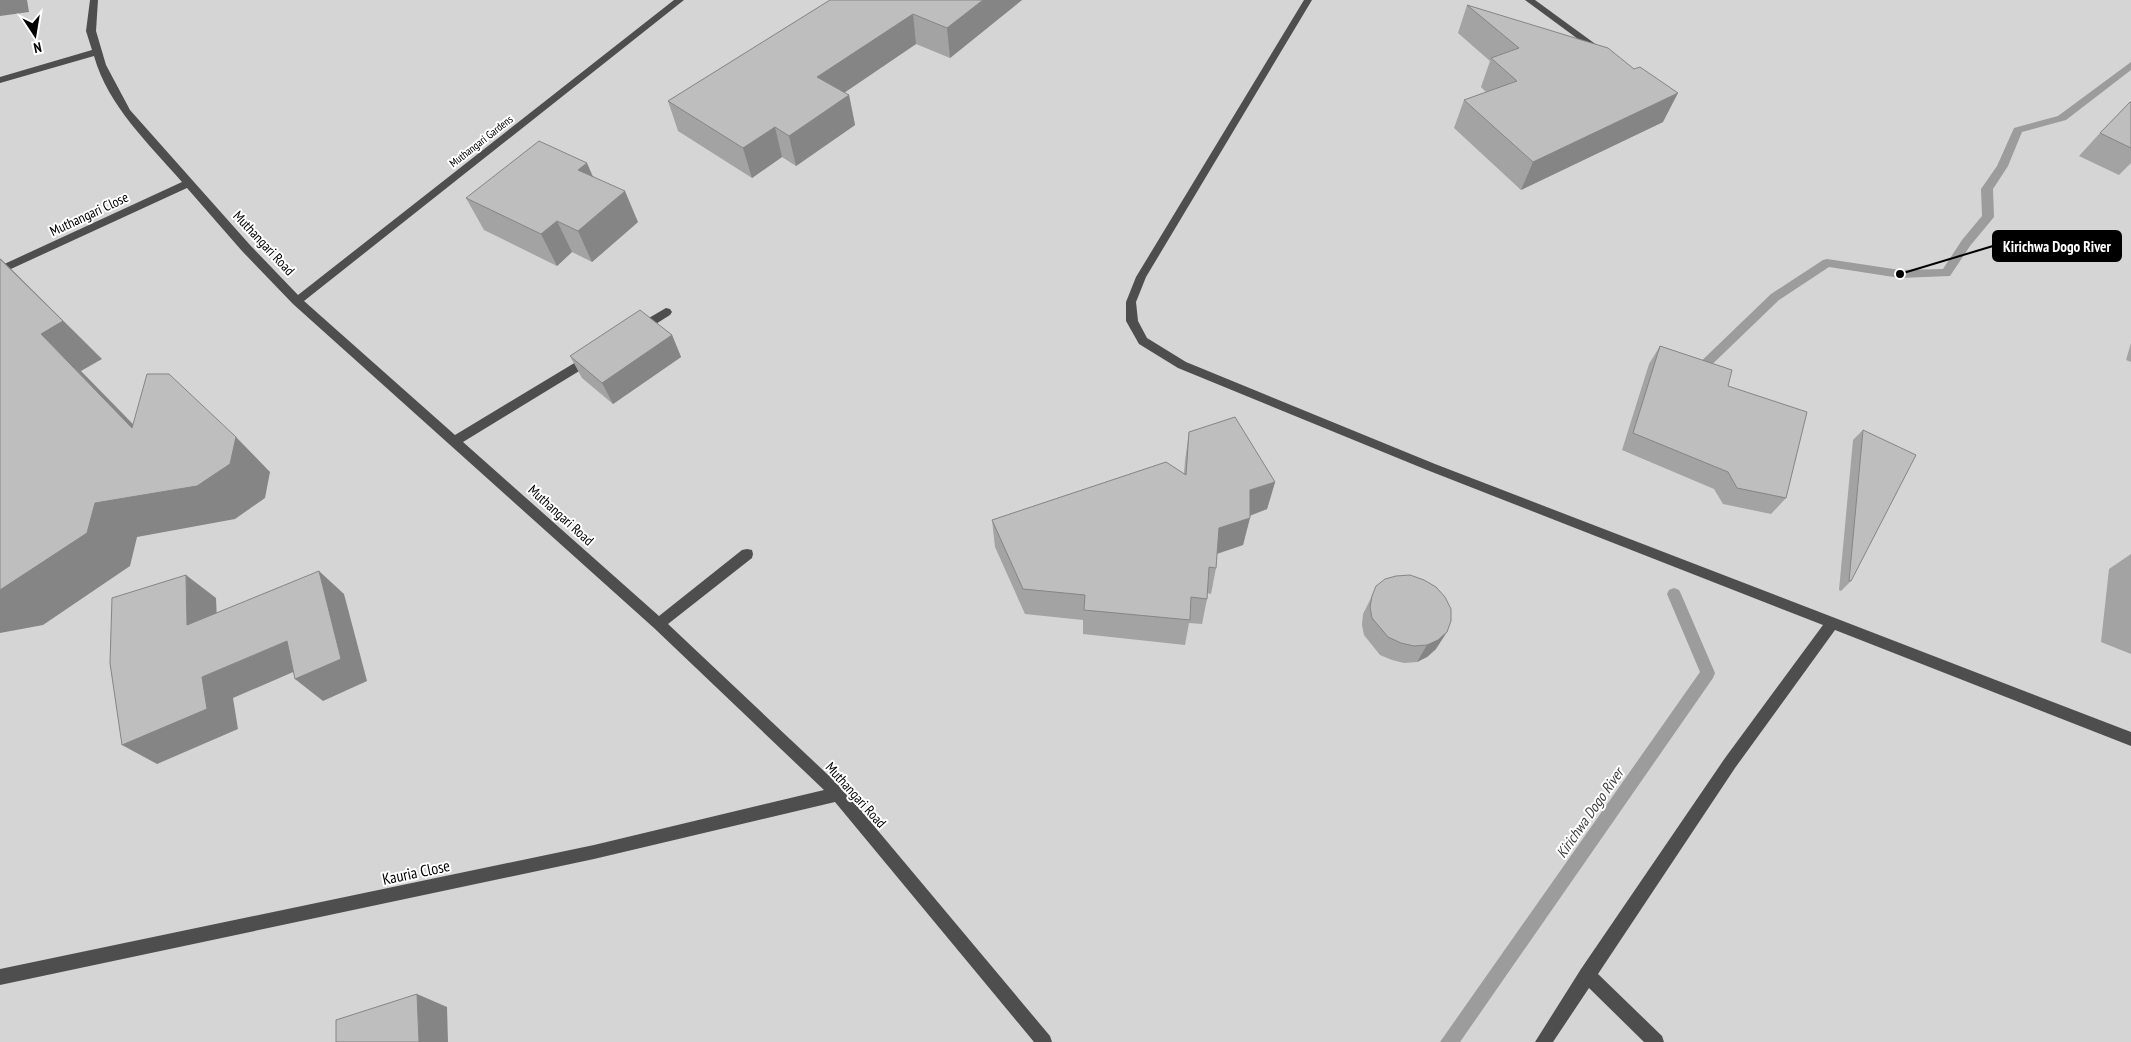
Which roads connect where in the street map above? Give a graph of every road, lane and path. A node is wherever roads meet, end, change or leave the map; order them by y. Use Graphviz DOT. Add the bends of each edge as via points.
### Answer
graph roads {
  1 [pos="94,0"];
  2 [pos="680,0"];
  3 [pos="1308,0"];
  4 [pos="1529,0"];
  5 [pos="97,52"];
  6 [pos="1601,52"];
  7 [pos="0,80"];
  8 [pos="189,183"];
  9 [pos="0,270"];
  10 [pos="298,301"];
  11 [pos="666,312"];
  12 [pos="632,333"];
  13 [pos="598,354"];
  14 [pos="455,441"];
  15 [pos="747,554"];
  16 [pos="1832,622"];
  17 [pos="659,624"];
  18 [pos="2131,739"];
  19 [pos="838,794"];
  20 [pos="1587,975"];
  21 [pos="0,977"];
  22 [pos="1044,1042"];
  23 [pos="1543,1042"];
  24 [pos="1656,1042"];
  1 -- 5 [label="street, Muthangari Road" via="91,31"];
  2 -- 10 [label="street, Muthangari Gardens"];
  3 -- 16 [label="street" via="1141,277 1131,302 1132,321 1142,341 1182,365 1422,463"];
  4 -- 6 [label="street"];
  5 -- 7 [label="street"];
  5 -- 8 [label="street, Muthangari Road" via="126,112"];
  8 -- 9 [label="street, Muthangari Close"];
  8 -- 10 [label="street, Muthangari Road"];
  10 -- 14 [label="street, Muthangari Road"];
  11 -- 12 [label="street"];
  13 -- 14 [label="street"];
  14 -- 17 [label="street, Muthangari Road"];
  15 -- 17 [label="street"];
  16 -- 18 [label="street"];
  16 -- 20 [label="street" via="1730,763"];
  17 -- 19 [label="street, Muthangari Road"];
  19 -- 21 [label="street, Kauria Close" via="594,852"];
  19 -- 22 [label="street, Muthangari Road"];
  20 -- 23 [label="street"];
  20 -- 24 [label="street"];
}
